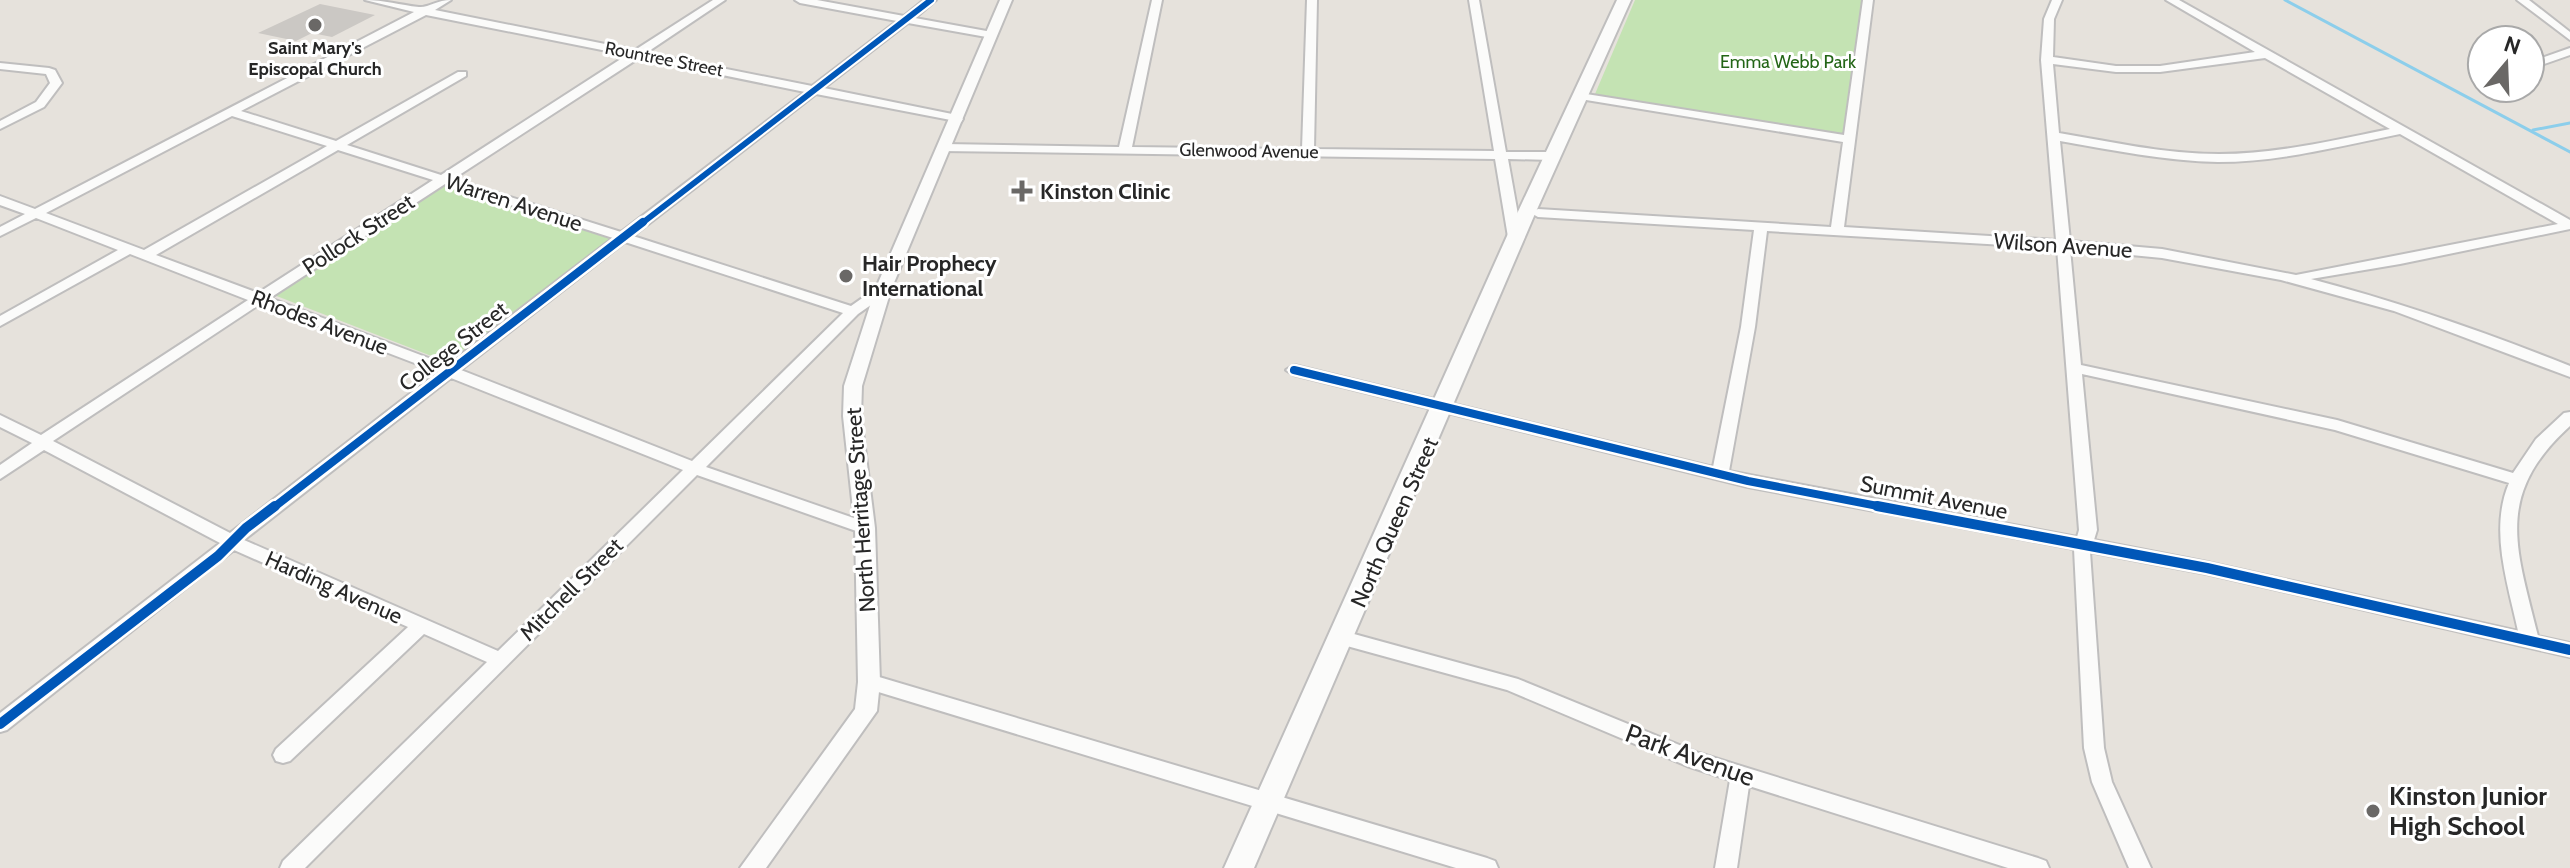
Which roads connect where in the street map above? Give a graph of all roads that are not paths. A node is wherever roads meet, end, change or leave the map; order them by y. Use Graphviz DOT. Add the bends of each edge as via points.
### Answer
graph roads {
  1 [pos="370,0"];
  2 [pos="446,0"];
  3 [pos="720,0"];
  4 [pos="800,0"];
  5 [pos="931,0"];
  6 [pos="1006,0"];
  7 [pos="1157,0"];
  8 [pos="1312,0"];
  9 [pos="1474,0"];
  10 [pos="1624,0"];
  11 [pos="1868,0"];
  12 [pos="2057,0"];
  13 [pos="2171,0"];
  14 [pos="2522,0"];
  15 [pos="424,11"];
  16 [pos="906,19"];
  17 [pos="992,35"];
  18 [pos="2570,37"];
  19 [pos="2570,51"];
  20 [pos="637,54"];
  21 [pos="2266,54"];
  22 [pos="2047,60"];
  23 [pos="2546,60"];
  24 [pos="0,66"];
  25 [pos="462,74"];
  26 [pos="814,90"];
  27 [pos="1580,96"];
  28 [pos="232,112"];
  29 [pos="957,119"];
  30 [pos="0,125"];
  31 [pos="2402,130"];
  32 [pos="2054,136"];
  33 [pos="1849,139"];
  34 [pos="338,145"];
  35 [pos="945,148"];
  36 [pos="1125,149"];
  37 [pos="1308,153"];
  38 [pos="1501,155"];
  39 [pos="1553,156"];
  40 [pos="445,179"];
  41 [pos="0,200"];
  42 [pos="1538,213"];
  43 [pos="36,214"];
  44 [pos="2570,225"];
  45 [pos="1761,227"];
  46 [pos="1837,231"];
  47 [pos="0,232"];
  48 [pos="625,237"];
  49 [pos="1515,237"];
  50 [pos="2064,245"];
  51 [pos="131,248"];
  52 [pos="147,254"];
  53 [pos="2296,277"];
  54 [pos="883,290"];
  55 [pos="258,298"];
  56 [pos="853,311"];
  57 [pos="0,322"];
  58 [pos="2074,368"];
  59 [pos="1294,370"];
  60 [pos="450,372"];
  61 [pos="2570,372"];
  62 [pos="1444,406"];
  63 [pos="2570,417"];
  64 [pos="0,420"];
  65 [pos="43,443"];
  66 [pos="692,467"];
  67 [pos="0,473"];
  68 [pos="1720,474"];
  69 [pos="2515,479"];
  70 [pos="865,528"];
  71 [pos="232,542"];
  72 [pos="2084,543"];
  73 [pos="422,625"];
  74 [pos="1343,638"];
  75 [pos="2530,641"];
  76 [pos="2570,650"];
  77 [pos="501,660"];
  78 [pos="869,682"];
  79 [pos="0,724"];
  80 [pos="283,755"];
  81 [pos="1741,775"];
  82 [pos="1270,801"];
  83 [pos="291,868"];
  84 [pos="752,868"];
  85 [pos="1239,868"];
  86 [pos="1487,868"];
  87 [pos="1726,868"];
  88 [pos="2038,868"];
  89 [pos="2140,868"];
  1 -- 15 [label="street, Rountree Street"];
  2 -- 15 [label="street"];
  3 -- 20 [label="street, Pollock Street"];
  4 -- 16 [label="street"];
  5 -- 16 [label="street, College Street"];
  6 -- 17 [label="street, North Herritage Street"];
  7 -- 36 [label="street"];
  8 -- 37 [label="street"];
  9 -- 38 [label="street"];
  10 -- 27 [label="main road, North Queen Street"];
  11 -- 33 [label="street"];
  12 -- 22 [label="street" via="2047,32"];
  13 -- 21 [label="street"];
  14 -- 18 [label="street"];
  15 -- 20 [label="street, Rountree Street"];
  15 -- 28 [label="street"];
  16 -- 17 [label="street"];
  16 -- 26 [label="street, College Street"];
  17 -- 29 [label="street, North Herritage Street"];
  19 -- 23 [label="street"];
  20 -- 26 [label="street, Rountree Street"];
  20 -- 40 [label="street, Pollock Street"];
  21 -- 22 [label="street" via="2160,69"];
  21 -- 31 [label="street"];
  22 -- 32 [label="street"];
  24 -- 30 [label="street" via="45,70 56,83 41,103"];
  25 -- 34 [label="street"];
  26 -- 29 [label="street, Rountree Street"];
  26 -- 48 [label="street, College Street"];
  27 -- 33 [label="street"];
  27 -- 39 [label="main road, North Queen Street"];
  28 -- 34 [label="street, Warren Avenue"];
  28 -- 43 [label="street"];
  29 -- 35 [label="street, North Herritage Street"];
  31 -- 32 [label="street" via="2266,156 2221,158"];
  31 -- 44 [label="street"];
  32 -- 50 [label="street"];
  33 -- 46 [label="street"];
  34 -- 40 [label="street, Warren Avenue"];
  34 -- 52 [label="street"];
  35 -- 36 [label="street, Glenwood Avenue"];
  35 -- 54 [label="street, North Herritage Street"];
  36 -- 37 [label="street, Glenwood Avenue"];
  37 -- 38 [label="street, Glenwood Avenue"];
  38 -- 39 [label="street, Glenwood Avenue"];
  38 -- 49 [label="street"];
  39 -- 49 [label="main road, North Queen Street"];
  40 -- 48 [label="street, Warren Avenue"];
  40 -- 55 [label="street, Pollock Street"];
  41 -- 43 [label="street, Rhodes Avenue"];
  42 -- 45 [label="street, Wilson Avenue"];
  43 -- 47 [label="street"];
  43 -- 51 [label="street, Rhodes Avenue"];
  44 -- 53 [label="street"];
  45 -- 46 [label="street, Wilson Avenue"];
  45 -- 68 [label="street"];
  46 -- 50 [label="street, Wilson Avenue"];
  48 -- 56 [label="street, Warren Avenue"];
  48 -- 60 [label="street, College Street"];
  49 -- 62 [label="main road, North Queen Street"];
  50 -- 53 [label="street, Wilson Avenue" via="2179,255"];
  50 -- 58 [label="street"];
  51 -- 52 [label="street, Rhodes Avenue"];
  51 -- 57 [label="street"];
  52 -- 55 [label="street, Rhodes Avenue"];
  53 -- 61 [label="street, Wilson Avenue" via="2417,312"];
  54 -- 56 [label="street"];
  54 -- 70 [label="street, North Herritage Street" via="853,386"];
  55 -- 60 [label="street, Rhodes Avenue"];
  55 -- 65 [label="street, Pollock Street"];
  56 -- 66 [label="street, Mitchell Street"];
  58 -- 69 [label="street" via="2337,425"];
  58 -- 72 [label="street" via="2088,530"];
  59 -- 62 [label="street, Summit Avenue"];
  60 -- 66 [label="street, Rhodes Avenue"];
  60 -- 71 [label="street, College Street"];
  62 -- 68 [label="street, Summit Avenue"];
  62 -- 74 [label="main road, North Queen Street"];
  63 -- 69 [label="street"];
  64 -- 65 [label="street, Harding Avenue"];
  65 -- 67 [label="street, Pollock Street"];
  65 -- 71 [label="street, Harding Avenue"];
  66 -- 70 [label="street, Rhodes Avenue"];
  66 -- 77 [label="street, Mitchell Street"];
  68 -- 72 [label="street, Summit Avenue"];
  69 -- 75 [label="street" via="2508,503 2510,560"];
  70 -- 78 [label="street, North Herritage Street"];
  71 -- 73 [label="street, Harding Avenue"];
  71 -- 79 [label="street, College Street"];
  72 -- 75 [label="street, Summit Avenue"];
  72 -- 89 [label="street" via="2094,748 2102,782"];
  73 -- 77 [label="street, Harding Avenue"];
  73 -- 80 [label="street"];
  74 -- 81 [label="street, Park Avenue" via="1511,684"];
  74 -- 82 [label="main road, North Queen Street"];
  75 -- 76 [label="street, Summit Avenue"];
  77 -- 83 [label="street, Mitchell Street"];
  78 -- 82 [label="street"];
  78 -- 84 [label="street, North Herritage Street" via="866,711"];
  81 -- 87 [label="street"];
  81 -- 88 [label="street, Park Avenue"];
  82 -- 85 [label="main road, North Queen Street"];
  82 -- 86 [label="street"];
}
